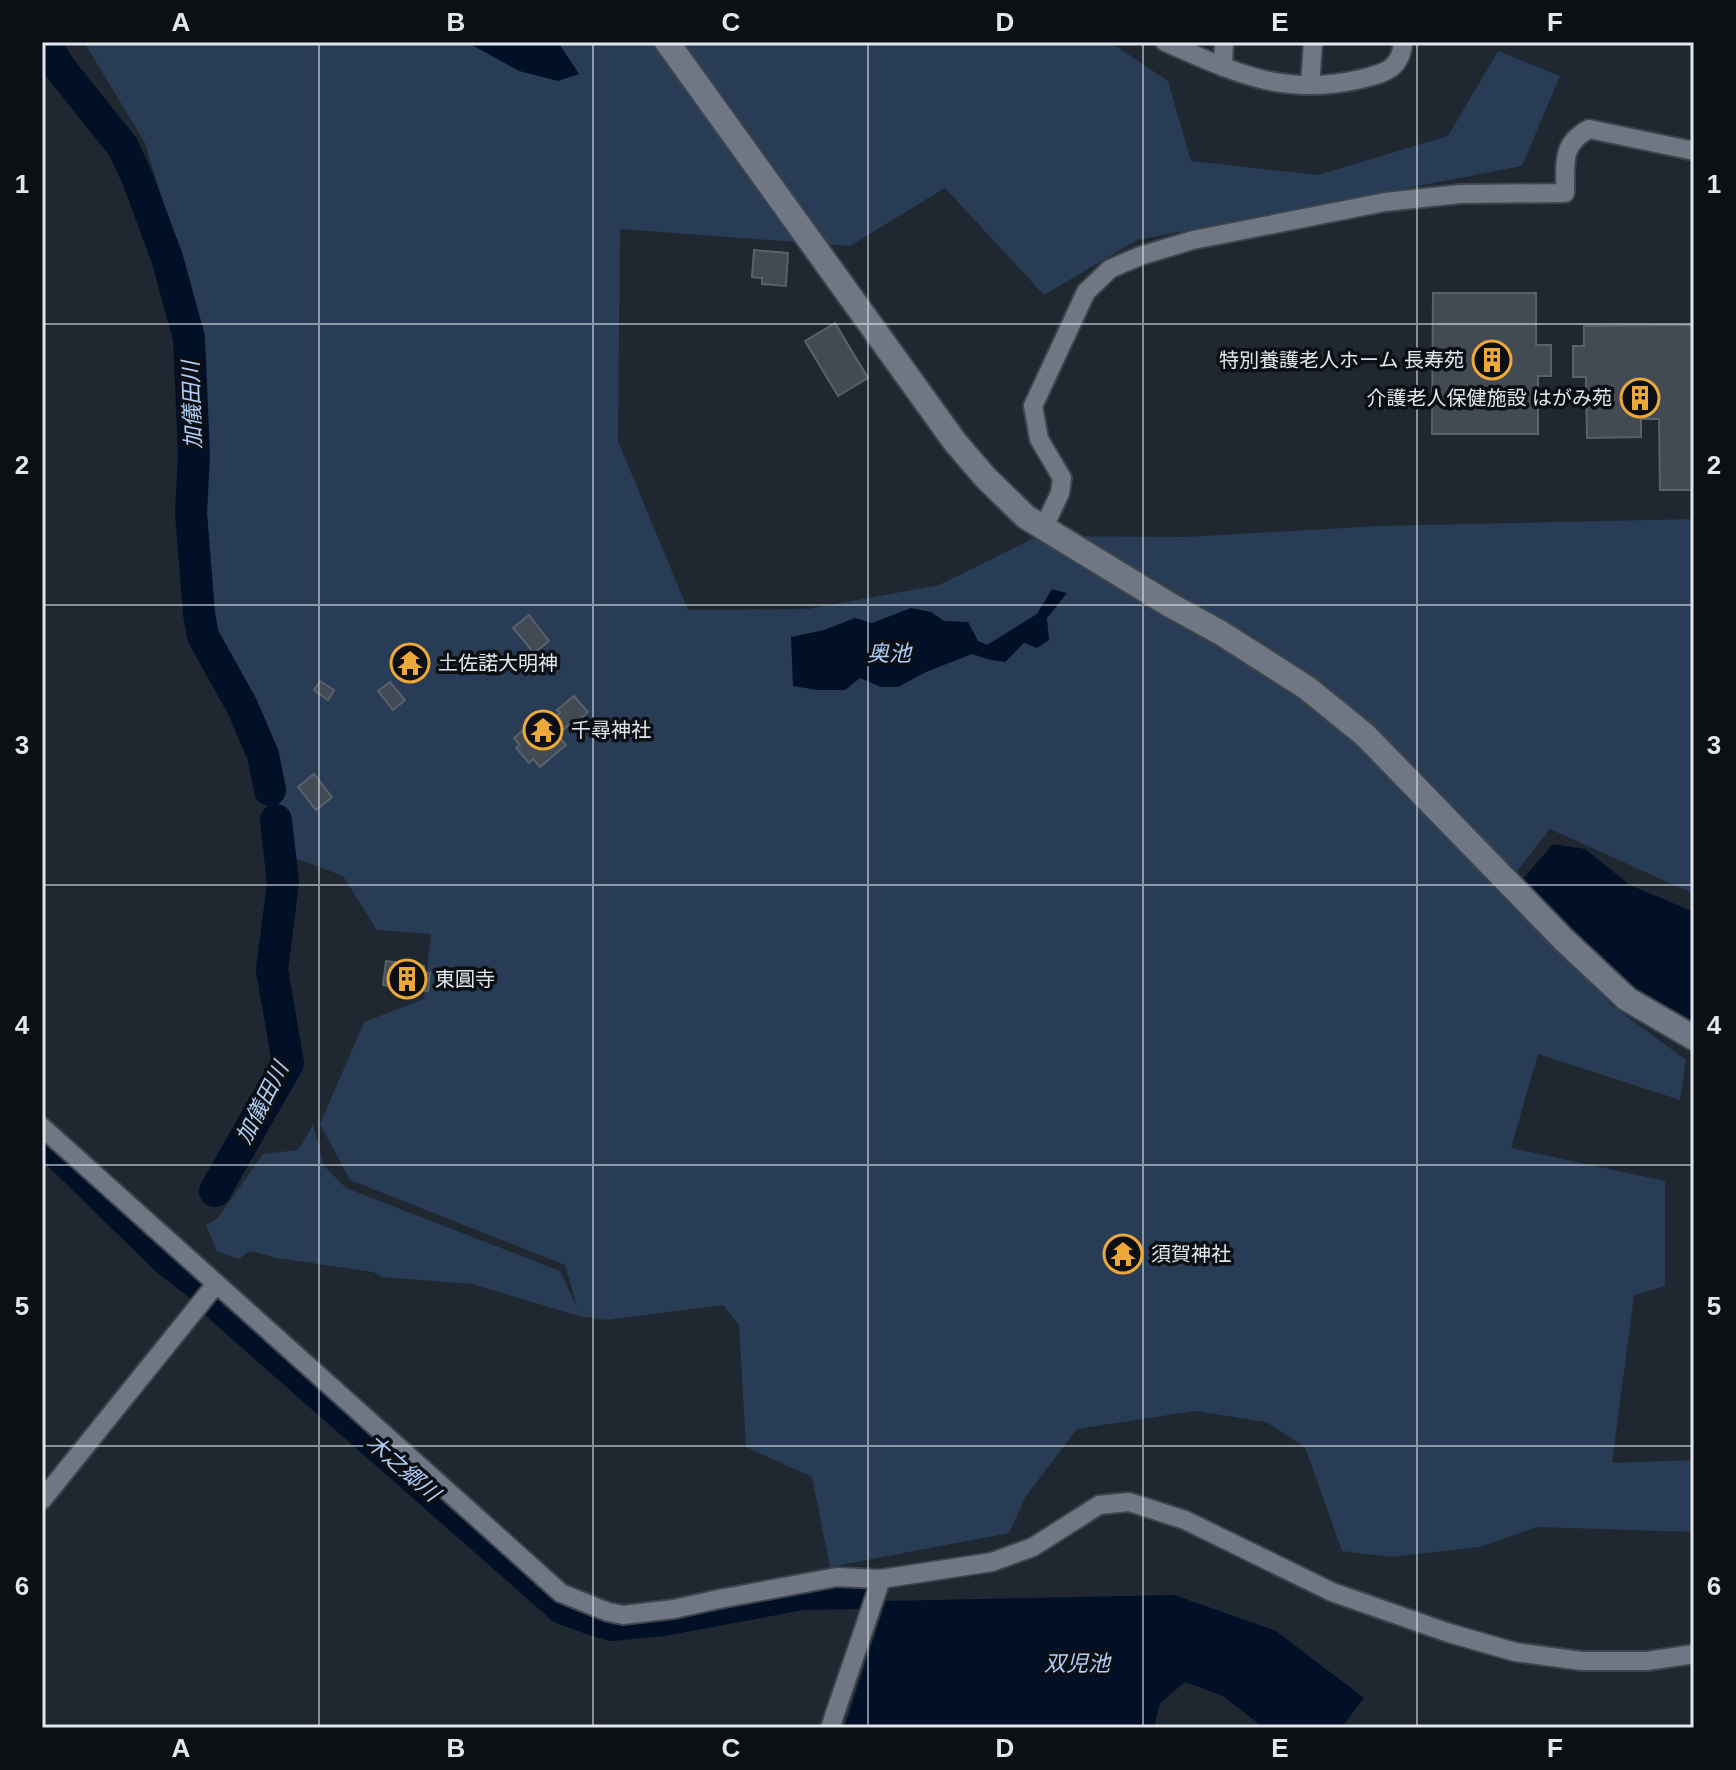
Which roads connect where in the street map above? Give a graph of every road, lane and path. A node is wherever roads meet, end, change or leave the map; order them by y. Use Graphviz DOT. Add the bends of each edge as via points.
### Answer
graph roads {
  1 [pos="667,42"];
  2 [pos="1165,42"];
  3 [pos="1224,42"];
  4 [pos="1313,42"];
  5 [pos="1403,42"];
  6 [pos="1223,67"];
  7 [pos="1310,85"];
  8 [pos="1694,151"];
  9 [pos="1044,527"];
  10 [pos="1694,1038"];
  11 [pos="42,1127"];
  12 [pos="216,1284"];
  13 [pos="42,1500"];
  14 [pos="881,1579"];
  15 [pos="1694,1654"];
  16 [pos="830,1728"];
  1 -- 9 [label="street" via="955,442 1026,517"];
  2 -- 6 [label="street"];
  3 -- 6 [label="street"];
  4 -- 7 [label="street"];
  5 -- 7 [label="street" via="1395,67 1382,74"];
  6 -- 7 [label="street" via="1264,81"];
  8 -- 9 [label="street" via="1589,129 1567,150 1565,193 1460,194 1385,202 1193,240 1110,269 1086,292 1033,406 1039,439 1062,478"];
  9 -- 10 [label="street" via="1307,688 1365,735 1627,999"];
  11 -- 12 [label="street"];
  12 -- 13 [label="street"];
  12 -- 14 [label="street" via="561,1593 623,1615 837,1577"];
  14 -- 15 [label="street" via="992,1562 1033,1547 1099,1505 1129,1502 1185,1520 1332,1592 1515,1652 1582,1661 1647,1661"];
  14 -- 16 [label="street"];
}
